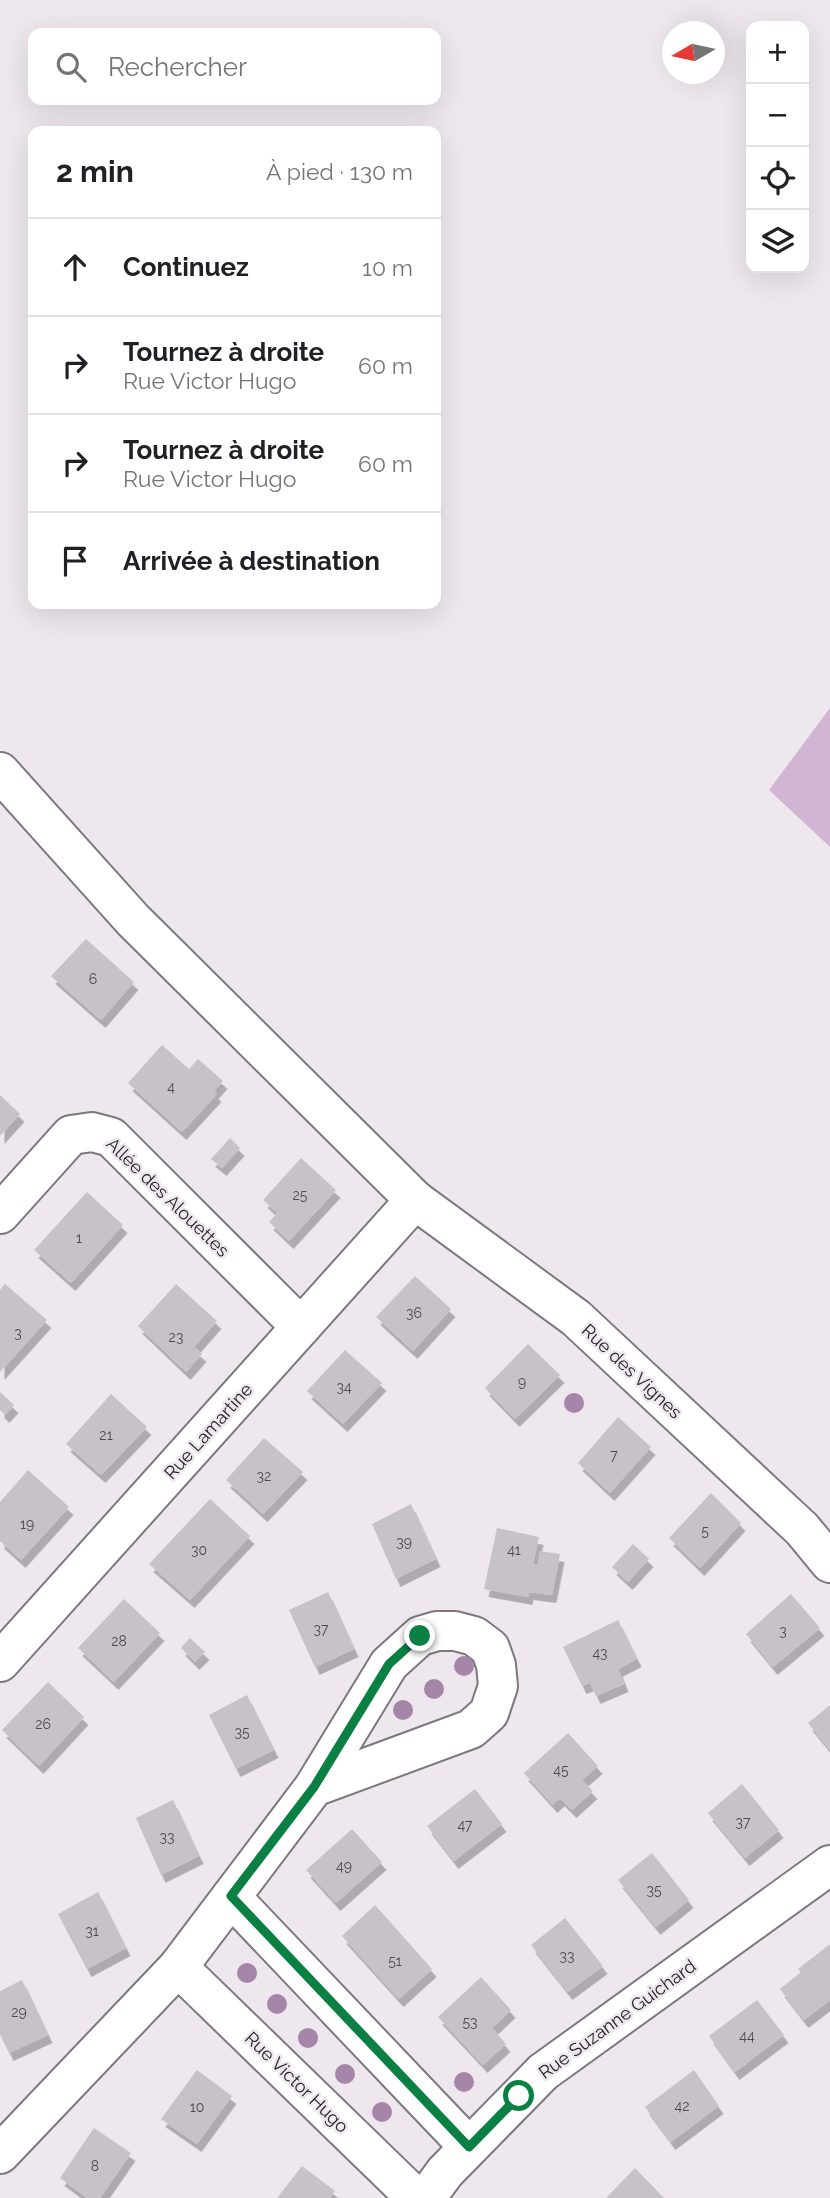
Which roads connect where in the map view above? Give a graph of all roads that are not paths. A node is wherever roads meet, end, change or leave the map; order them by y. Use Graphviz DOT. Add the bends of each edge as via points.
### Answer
graph roads {
  1 [pos="0,772"];
  2 [pos="415,1200"];
  3 [pos="0,1214"];
  4 [pos="301,1327"];
  5 [pos="830,1563"];
  6 [pos="0,1662"];
  7 [pos="314,1787"];
  8 [pos="830,1865"];
  9 [pos="231,1896"];
  10 [pos="178,1967"];
  11 [pos="469,2147"];
  12 [pos="0,2154"];
  13 [pos="416,2198"];
  14 [pos="426,2198"];
  1 -- 2 [label="street, Rue des Vignes" via="133,920"];
  2 -- 4 [label="street, Rue Lamartine"];
  2 -- 5 [label="street, Rue des Vignes" via="576,1318 802,1529"];
  3 -- 4 [label="street, Allée des Alouettes" via="71,1135 92,1132 111,1138"];
  4 -- 6 [label="street, Rue Lamartine"];
  7 -- 7 [label="street" via="389,1664 420,1636 455,1631 474,1636 490,1648 498,1686 489,1713 471,1729"];
  7 -- 9 [label="street"];
  8 -- 11 [label="street, Rue Suzanne Guichard" via="543,2071"];
  9 -- 10 [label="street"];
  9 -- 11 [label="street"];
  10 -- 12 [label="street"];
  10 -- 13 [label="street, Rue Victor Hugo"];
  11 -- 14 [label="street, Rue Suzanne Guichard"];
}
